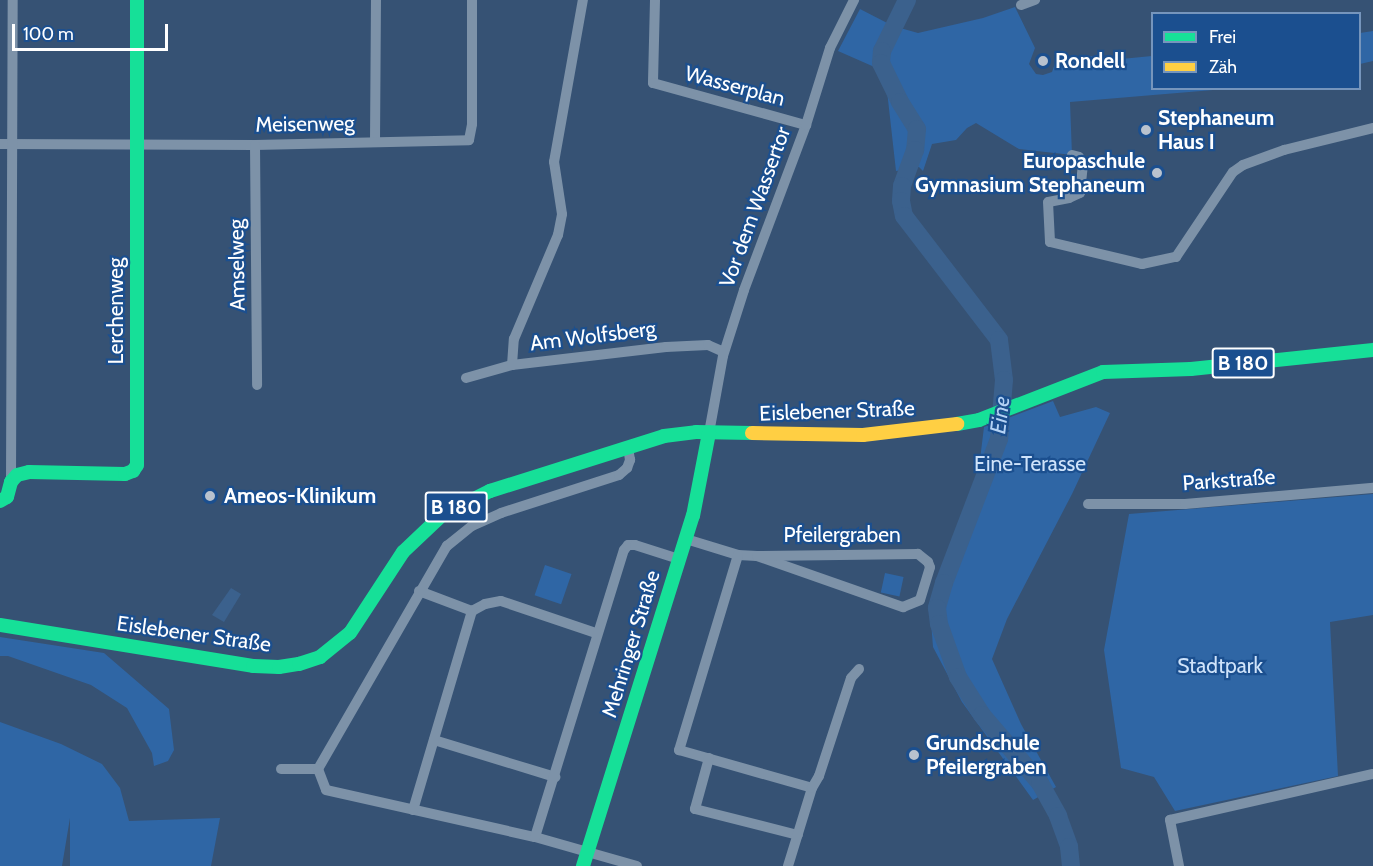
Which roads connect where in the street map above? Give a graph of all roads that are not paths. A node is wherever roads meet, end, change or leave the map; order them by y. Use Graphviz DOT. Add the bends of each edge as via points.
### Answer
graph roads {
  1 [pos="13,0"];
  2 [pos="137,0"];
  3 [pos="376,0"];
  4 [pos="472,0"];
  5 [pos="583,0"];
  6 [pos="655,0"];
  7 [pos="854,0"];
  8 [pos="1035,0"];
  9 [pos="1021,5"];
  10 [pos="806,125"];
  11 [pos="1373,128"];
  12 [pos="375,142"];
  13 [pos="6,144"];
  14 [pos="136,145"];
  15 [pos="255,145"];
  16 [pos="1072,155"];
  17 [pos="1373,350"];
  18 [pos="724,352"];
  19 [pos="512,365"];
  20 [pos="466,378"];
  21 [pos="257,385"];
  22 [pos="709,433"];
  23 [pos="628,447"];
  24 [pos="11,482"];
  25 [pos="1373,488"];
  26 [pos="0,501"];
  27 [pos="1088,504"];
  28 [pos="686,539"];
  29 [pos="738,555"];
  30 [pos="757,556"];
  31 [pos="680,559"];
  32 [pos="419,591"];
  33 [pos="472,611"];
  34 [pos="0,625"];
  35 [pos="596,633"];
  36 [pos="859,669"];
  37 [pos="434,740"];
  38 [pos="709,758"];
  39 [pos="281,769"];
  40 [pos="318,769"];
  41 [pos="1373,774"];
  42 [pos="555,777"];
  43 [pos="812,788"];
  44 [pos="413,810"];
  45 [pos="798,835"];
  46 [pos="535,837"];
  47 [pos="585,859"];
  48 [pos="637,866"];
  49 [pos="788,866"];
  50 [pos="1179,866"];
  1 -- 13 [label="street"];
  2 -- 14 [label="main road, Lerchenweg"];
  3 -- 12 [label="street"];
  4 -- 12 [label="street, Meisenweg" via="469,140"];
  5 -- 19 [label="street" via="554,162 562,214 558,235 514,339"];
  6 -- 10 [label="street, Wasserplan" via="653,83"];
  7 -- 10 [label="street, Vor dem Wassertor" via="830,48"];
  8 -- 9 [label="street"];
  10 -- 18 [label="street, Vor dem Wassertor"];
  11 -- 16 [label="street" via="1250,161 1239,168 1176,257 1142,264 1050,242 1048,202 1080,193 1083,164"];
  12 -- 15 [label="street, Meisenweg"];
  13 -- 14 [label="street, Meisenweg"];
  13 -- 24 [label="street"];
  14 -- 15 [label="street, Meisenweg"];
  14 -- 24 [label="main road, Lerchenweg" via="137,465 125,474 29,472 17,475"];
  15 -- 21 [label="street, Amselweg"];
  17 -- 22 [label="main road, Eislebener Straße / B 180" via="1191,369 1113,371 951,426 870,435"];
  18 -- 19 [label="street, Am Wolfsberg" via="698,344"];
  18 -- 22 [label="street, Vor dem Wassertor"];
  19 -- 20 [label="street, Am Wolfsberg"];
  22 -- 23 [label="main road, Eislebener Straße / B 180" via="674,433"];
  22 -- 28 [label="main road, Mehringer Straße"];
  23 -- 32 [label="street" via="630,460 620,475 501,513 458,535"];
  23 -- 34 [label="main road, Eislebener Straße / B 180" via="490,491 442,515 403,552 350,633 320,657 299,664 247,665"];
  24 -- 26 [label="main road" via="7,496"];
  25 -- 27 [label="street, Parkstraße" via="1185,504"];
  28 -- 29 [label="street, Pfeilergraben"];
  28 -- 31 [label="main road, Mehringer Straße"];
  29 -- 30 [label="street, Pfeilergraben"];
  29 -- 38 [label="street" via="679,750"];
  30 -- 30 [label="street, Pfeilergraben" via="903,607 920,600 930,567 918,555"];
  31 -- 35 [label="street" via="628,545"];
  31 -- 47 [label="main road, Mehringer Straße"];
  32 -- 33 [label="street"];
  32 -- 40 [label="street"];
  33 -- 35 [label="street" via="484,603 501,601"];
  33 -- 37 [label="street"];
  35 -- 42 [label="street"];
  36 -- 43 [label="street" via="851,678"];
  37 -- 42 [label="street"];
  37 -- 44 [label="street"];
  38 -- 43 [label="street"];
  38 -- 45 [label="street" via="695,809"];
  39 -- 40 [label="street"];
  40 -- 44 [label="street" via="326,790"];
  41 -- 50 [label="street" via="1170,820"];
  42 -- 46 [label="street"];
  43 -- 45 [label="street"];
  44 -- 46 [label="street"];
  45 -- 49 [label="street"];
  46 -- 47 [label="street"];
  47 -- 48 [label="street"];
}
